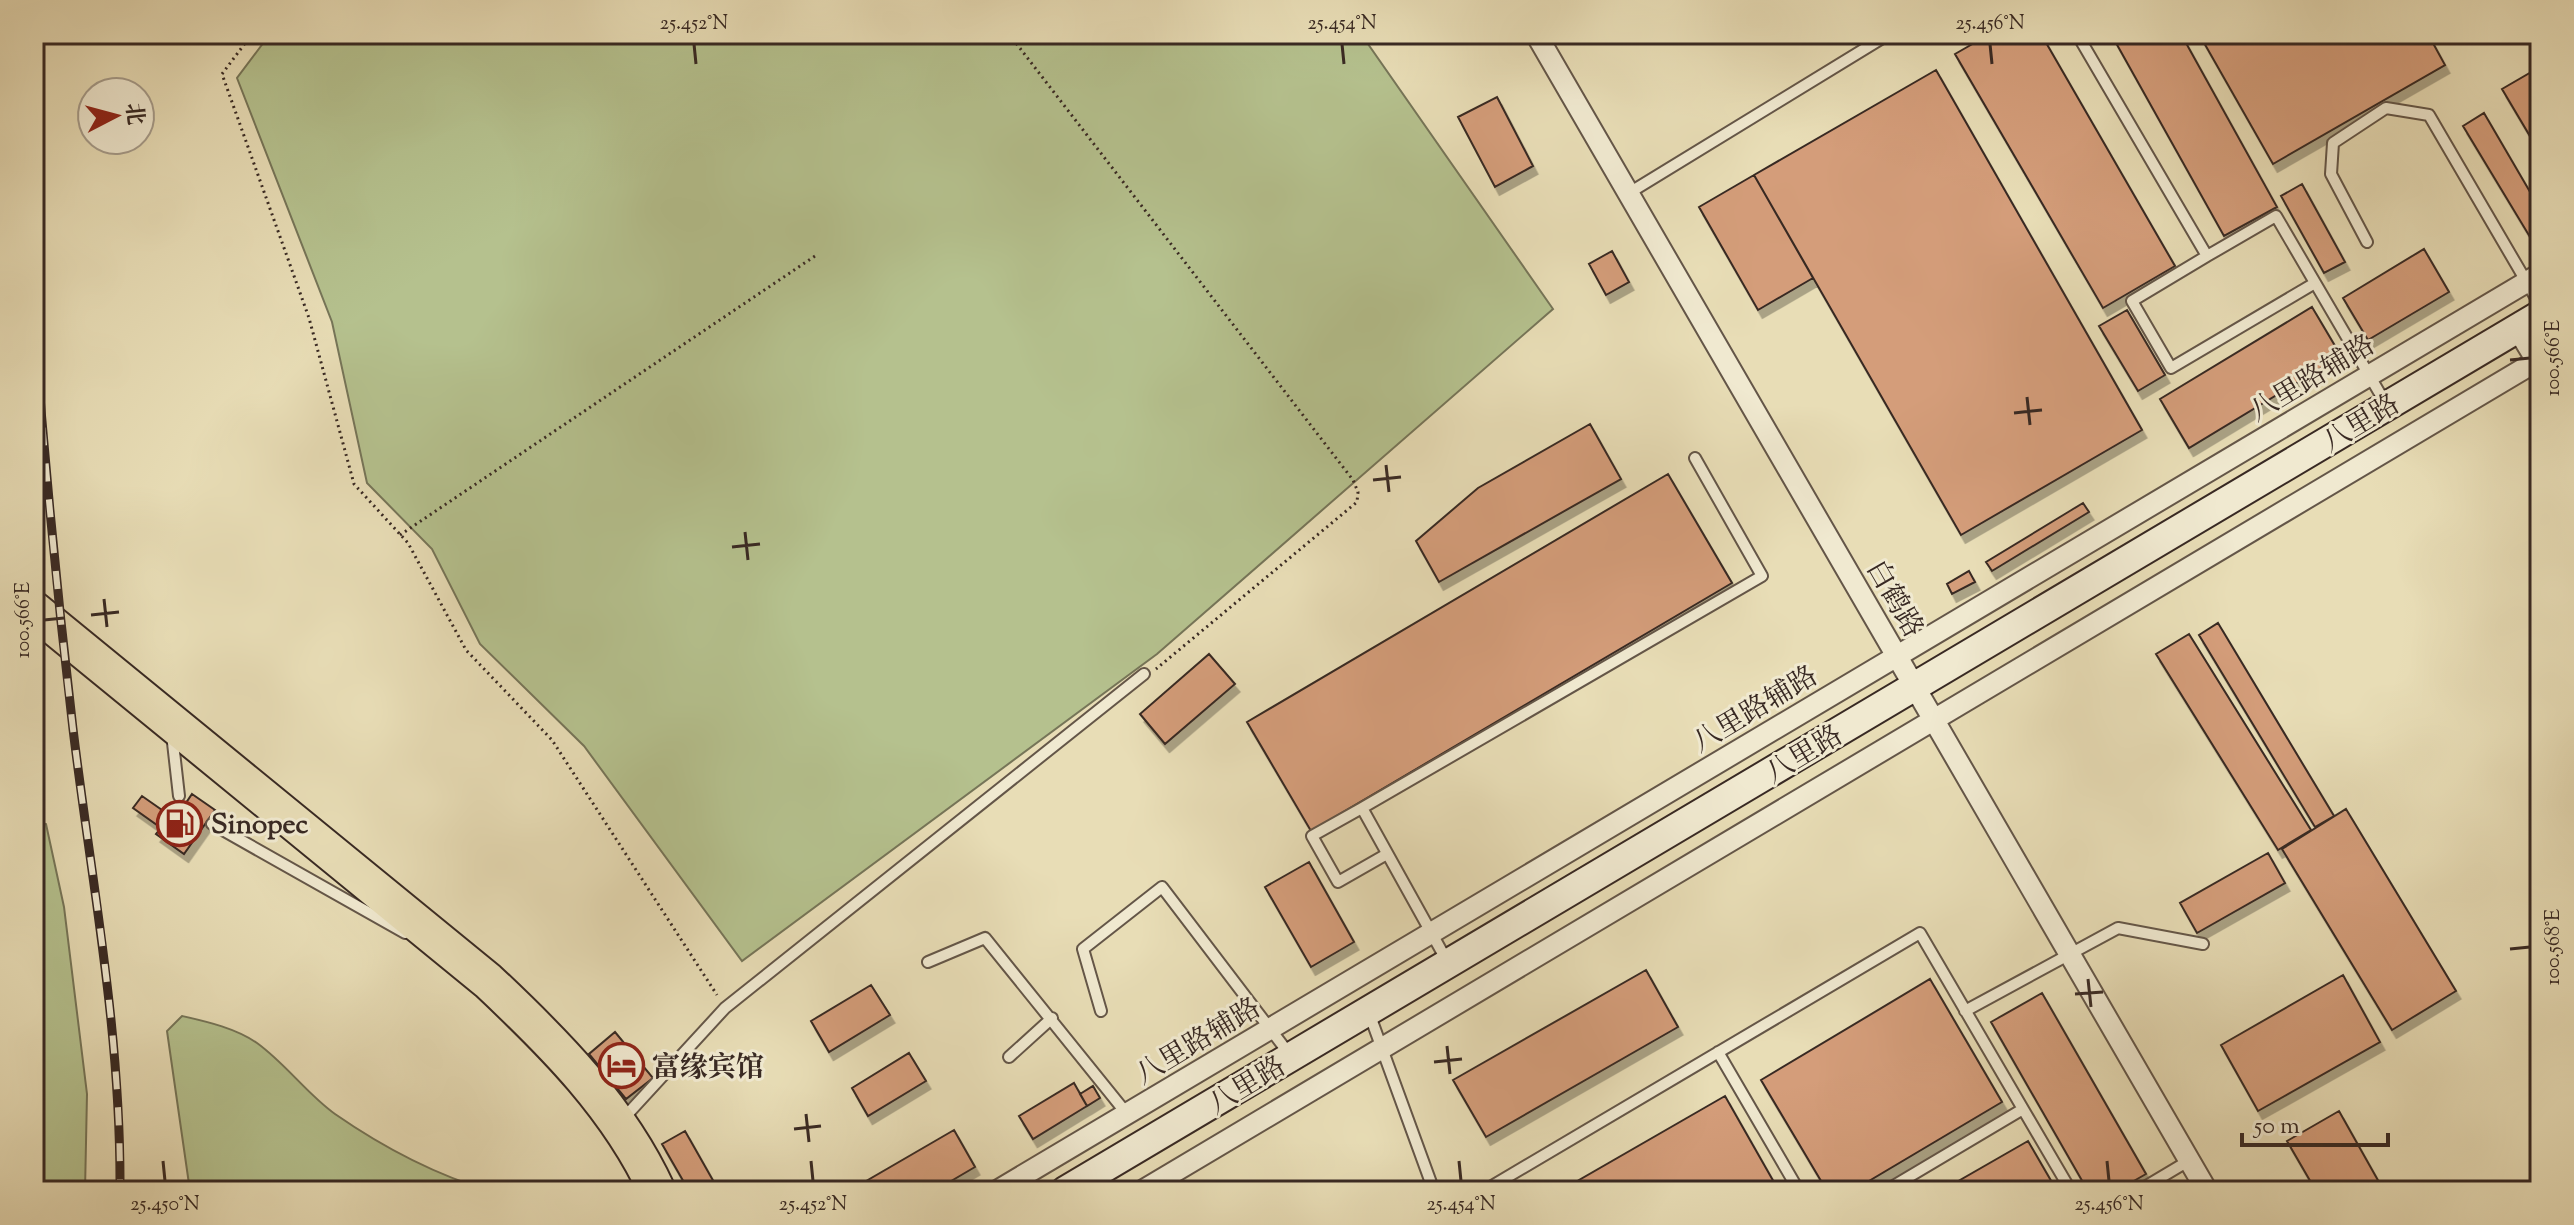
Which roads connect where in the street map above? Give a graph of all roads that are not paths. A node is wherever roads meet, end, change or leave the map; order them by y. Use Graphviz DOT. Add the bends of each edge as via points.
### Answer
graph roads {
  1 [pos="1536,34"];
  2 [pos="1889,34"];
  3 [pos="2077,34"];
  4 [pos="1629,193"];
  5 [pos="2367,242"];
  6 [pos="2207,256"];
  7 [pos="2533,278"];
  8 [pos="2315,283"];
  9 [pos="2540,305"];
  10 [pos="2529,321"];
  11 [pos="2539,360"];
  12 [pos="2369,376"];
  13 [pos="2387,405"];
  14 [pos="1695,458"];
  15 [pos="34,610"];
  16 [pos="1897,656"];
  17 [pos="1144,674"];
  18 [pos="1915,686"];
  19 [pos="1934,720"];
  20 [pos="171,725"];
  21 [pos="179,796"];
  22 [pos="1362,808"];
  23 [pos="212,824"];
  24 [pos="1387,854"];
  25 [pos="1431,933"];
  26 [pos="2203,944"];
  27 [pos="2069,953"];
  28 [pos="928,962"];
  29 [pos="1448,964"];
  30 [pos="488,981"];
  31 [pos="1101,1011"];
  32 [pos="1368,1011"];
  33 [pos="1965,1011"];
  34 [pos="1052,1018"];
  35 [pos="1270,1029"];
  36 [pos="1382,1048"];
  37 [pos="1718,1052"];
  38 [pos="1009,1057"];
  39 [pos="1291,1057"];
  40 [pos="2023,1109"];
  41 [pos="1127,1114"];
  42 [pos="619,1123"];
  43 [pos="2190,1160"];
  44 [pos="657,1191"];
  45 [pos="997,1191"];
  46 [pos="1065,1191"];
  47 [pos="1142,1191"];
  48 [pos="1434,1191"];
  49 [pos="1495,1191"];
  50 [pos="1799,1191"];
  51 [pos="1885,1191"];
  52 [pos="2071,1191"];
  53 [pos="2138,1191"];
  54 [pos="2207,1191"];
  1 -- 4 [label="street, 白鹤路"];
  2 -- 4 [label="lane"];
  3 -- 6 [label="lane"];
  4 -- 16 [label="street, 白鹤路"];
  5 -- 7 [label="lane" via="2331,174 2333,143 2386,108 2429,115"];
  6 -- 8 [label="lane" via="2276,216"];
  6 -- 8 [label="lane" via="2132,301 2171,368"];
  7 -- 9 [label="lane"];
  7 -- 12 [label="street, 八里路辅路"];
  8 -- 12 [label="lane"];
  10 -- 11 [label="street"];
  10 -- 13 [label="main road, 八里路"];
  11 -- 19 [label="street"];
  12 -- 13 [label="lane"];
  12 -- 16 [label="street, 八里路辅路"];
  13 -- 18 [label="main road, 八里路"];
  14 -- 22 [label="lane" via="1762,576"];
  15 -- 20 [label="highway"];
  16 -- 18 [label="street, 白鹤路"];
  16 -- 25 [label="street, 八里路辅路"];
  17 -- 42 [label="lane" via="725,1008"];
  18 -- 19 [label="street, 白鹤路"];
  18 -- 29 [label="main road, 八里路"];
  19 -- 27 [label="street, 白鹤路"];
  19 -- 36 [label="street"];
  20 -- 21 [label="lane"];
  20 -- 30 [label="highway"];
  22 -- 24 [label="lane"];
  22 -- 24 [label="lane" via="1312,836 1338,882"];
  23 -- 30 [label="lane"];
  24 -- 25 [label="lane"];
  25 -- 29 [label="lane"];
  25 -- 35 [label="street, 八里路辅路"];
  26 -- 27 [label="lane" via="2118,928"];
  27 -- 33 [label="lane"];
  27 -- 43 [label="street, 白鹤路"];
  28 -- 34 [label="lane" via="985,938"];
  29 -- 32 [label="main road, 八里路"];
  30 -- 42 [label="highway" via="555,1045"];
  31 -- 35 [label="lane" via="1083,949 1162,887"];
  32 -- 36 [label="lane"];
  32 -- 39 [label="main road, 八里路"];
  33 -- 37 [label="lane" via="1920,933"];
  33 -- 40 [label="lane"];
  34 -- 38 [label="lane"];
  34 -- 41 [label="lane"];
  35 -- 39 [label="lane"];
  35 -- 41 [label="street, 八里路辅路"];
  36 -- 47 [label="street"];
  36 -- 48 [label="lane"];
  37 -- 49 [label="lane" via="1492,1186"];
  37 -- 50 [label="lane"];
  39 -- 46 [label="main road, 八里路"];
  40 -- 51 [label="lane"];
  40 -- 52 [label="lane"];
  41 -- 45 [label="street, 八里路辅路"];
  42 -- 44 [label="highway"];
  43 -- 53 [label="lane"];
  43 -- 54 [label="street, 白鹤路"];
}
